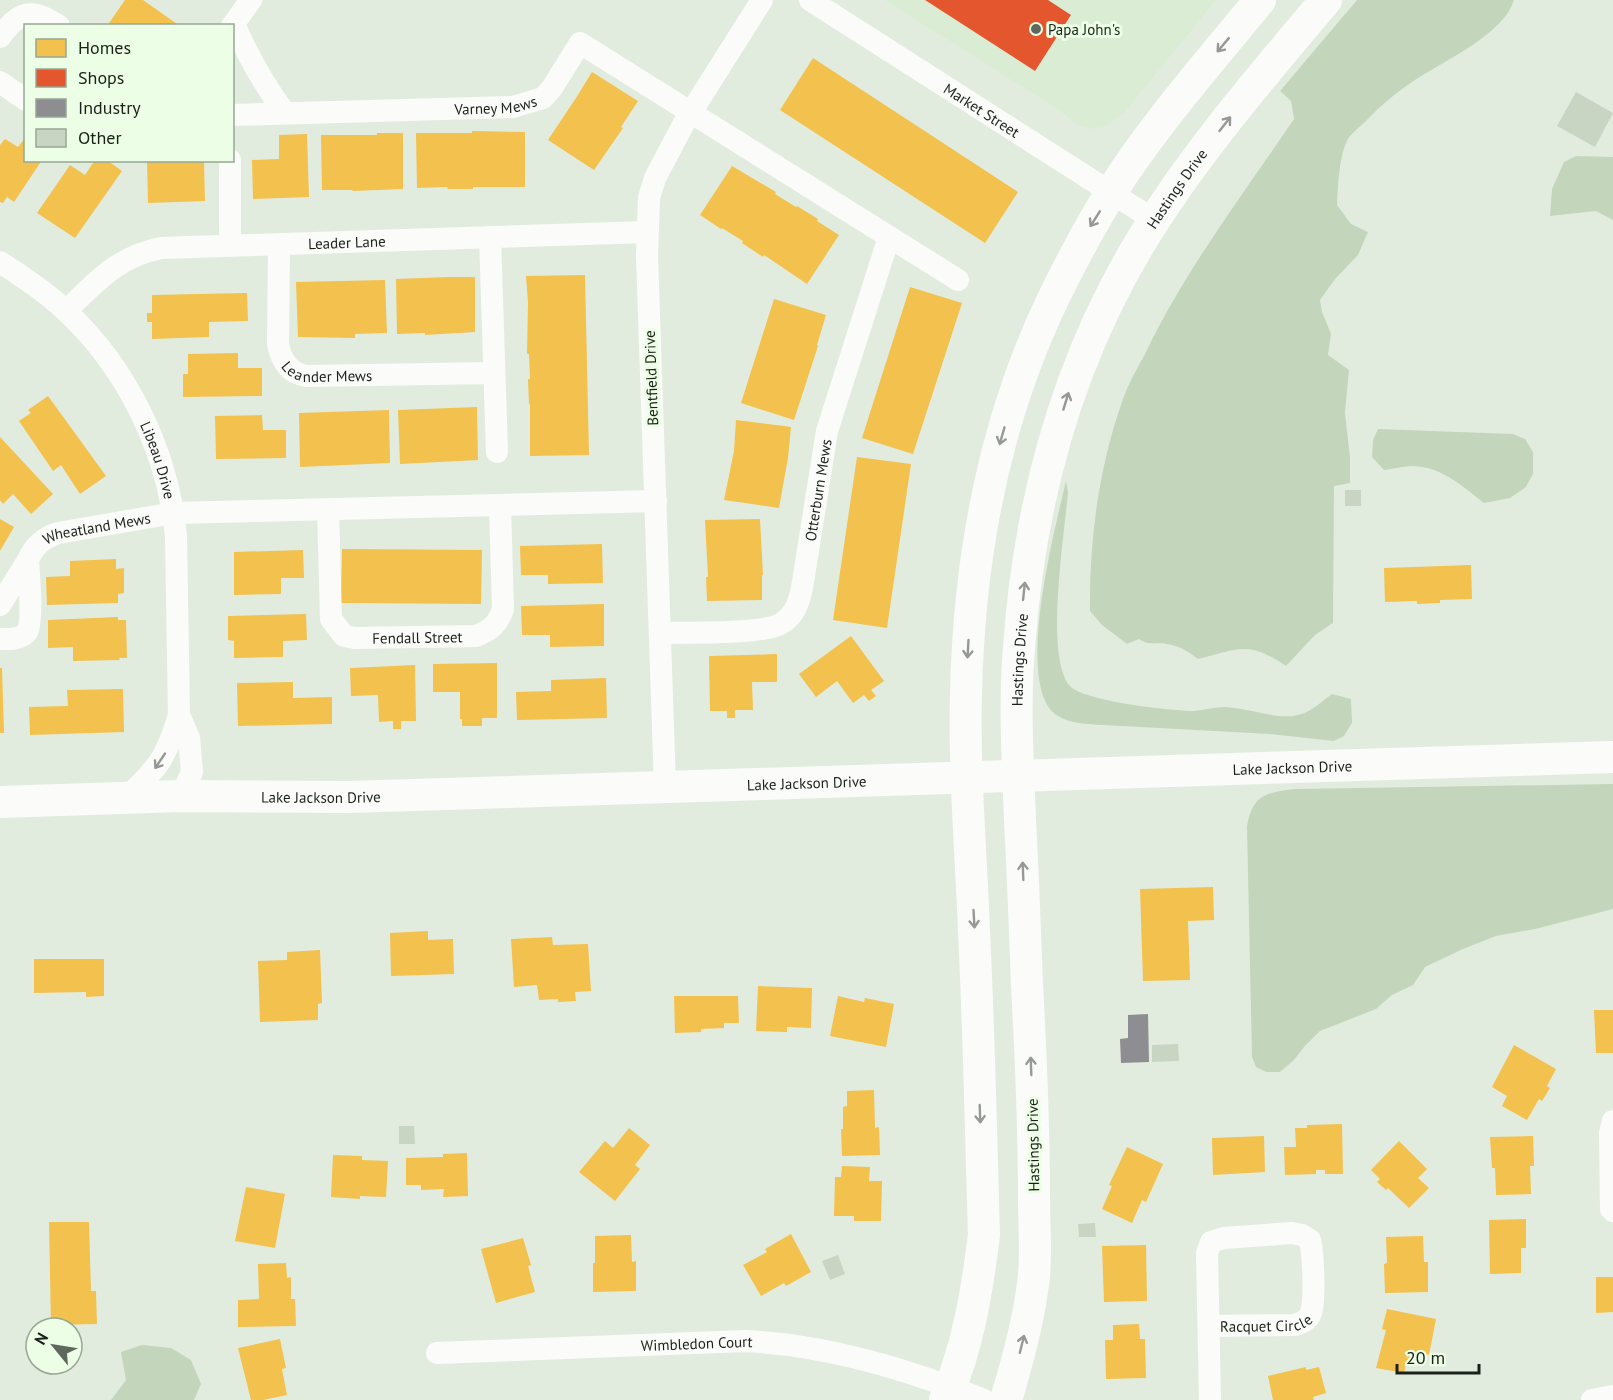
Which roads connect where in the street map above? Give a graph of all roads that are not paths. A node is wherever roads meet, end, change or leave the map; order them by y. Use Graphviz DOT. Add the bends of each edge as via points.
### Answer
graph roads {
  1 [pos="251,0"];
  2 [pos="762,0"];
  3 [pos="810,0"];
  4 [pos="1260,0"];
  5 [pos="1326,0"];
  6 [pos="55,24"];
  7 [pos="234,24"];
  8 [pos="234,27"];
  9 [pos="0,37"];
  10 [pos="0,82"];
  11 [pos="24,99"];
  12 [pos="285,113"];
  13 [pos="690,113"];
  14 [pos="234,115"];
  15 [pos="230,162"];
  16 [pos="1112,193"];
  17 [pos="1154,220"];
  18 [pos="646,232"];
  19 [pos="490,237"];
  20 [pos="889,237"];
  21 [pos="279,244"];
  22 [pos="230,245"];
  23 [pos="0,262"];
  24 [pos="958,280"];
  25 [pos="66,311"];
  26 [pos="494,373"];
  27 [pos="497,452"];
  28 [pos="656,501"];
  29 [pos="500,505"];
  30 [pos="328,510"];
  31 [pos="174,513"];
  32 [pos="28,560"];
  33 [pos="0,605"];
  34 [pos="660,633"];
  35 [pos="0,639"];
  36 [pos="179,715"];
  37 [pos="1613,757"];
  38 [pos="1018,775"];
  39 [pos="967,777"];
  40 [pos="665,787"];
  41 [pos="181,796"];
  42 [pos="126,798"];
  43 [pos="0,802"];
  44 [pos="1613,1121"];
  45 [pos="1613,1211"];
  46 [pos="1209,1326"];
  47 [pos="437,1353"];
  48 [pos="948,1393"];
  49 [pos="1613,1396"];
  50 [pos="984,1400"];
  51 [pos="1006,1400"];
  52 [pos="1210,1400"];
  53 [pos="1592,1400"];
  1 -- 7 [label="street"];
  2 -- 13 [label="street, Bentfield Drive"];
  3 -- 16 [label="street, Market Street"];
  4 -- 16 [label="street, one-way" via="1172,107"];
  17 -- 5 [label="street, Hastings Drive, one-way"];
  6 -- 9 [label="street" via="43,15 20,16"];
  8 -- 12 [label="street" via="267,89"];
  10 -- 11 [label="street"];
  12 -- 13 [label="street, Varney Mews" via="529,104 543,98 552,88 580,43"];
  12 -- 14 [label="street, Varney Mews"];
  13 -- 18 [label="street, Bentfield Drive" via="655,178"];
  13 -- 20 [label="street"];
  15 -- 22 [label="street"];
  16 -- 17 [label="street, Market Street"];
  16 -- 39 [label="street, one-way" via="1053,300 1021,375 1001,436 983,513 971,595"];
  38 -- 17 [label="street, Hastings Drive, one-way" via="1018,650 1026,576 1045,475 1069,393 1101,314"];
  18 -- 19 [label="street, Leader Lane"];
  18 -- 28 [label="street, Bentfield Drive"];
  19 -- 21 [label="street, Leader Lane"];
  19 -- 26 [label="street"];
  20 -- 24 [label="street"];
  20 -- 34 [label="street, Otterburn Mews" via="827,431 795,611 774,627"];
  21 -- 22 [label="street, Leader Lane"];
  21 -- 26 [label="street, Leander Mews" via="279,344 282,358 293,371 306,376"];
  22 -- 25 [label="street, Leader Lane" via="142,252 112,268"];
  23 -- 25 [label="street, Libeau Drive"];
  25 -- 31 [label="street, Libeau Drive" via="105,354 133,398 161,461"];
  26 -- 27 [label="street"];
  28 -- 29 [label="street"];
  28 -- 34 [label="street, Bentfield Drive"];
  29 -- 30 [label="street"];
  29 -- 30 [label="street, Fendall Street" via="503,609 489,631 476,636 344,636 331,619"];
  30 -- 31 [label="street"];
  31 -- 32 [label="street, Wheatland Mews" via="57,533 43,539"];
  31 -- 36 [label="street, Libeau Drive"];
  32 -- 33 [label="street, Wheatland Mews"];
  32 -- 35 [label="street, Wheatland Mews" via="27,632 20,637"];
  34 -- 40 [label="street, Bentfield Drive"];
  36 -- 41 [label="street, Libeau Drive" via="189,738 192,772"];
  36 -- 42 [label="street, Libeau Drive, one-way" via="164,758"];
  37 -- 38 [label="street, Lake Jackson Drive"];
  38 -- 39 [label="street, Lake Jackson Drive"];
  51 -- 38 [label="street, Hastings Drive, one-way" via="1023,1342 1034,1280 1034,1130"];
  39 -- 40 [label="street, Lake Jackson Drive"];
  39 -- 48 [label="street, one-way" via="984,1235 978,1284"];
  40 -- 41 [label="street, Lake Jackson Drive" via="349,797"];
  41 -- 42 [label="street, Lake Jackson Drive"];
  42 -- 43 [label="street, Lake Jackson Drive"];
  44 -- 45 [label="street"];
  46 -- 46 [label="street, Racquet Circle" via="1207,1253 1211,1242 1292,1233 1310,1240 1313,1307 1309,1317 1294,1325"];
  46 -- 52 [label="street, Racquet Circle"];
  47 -- 48 [label="street, Wimbledon Court" via="733,1341 782,1343 881,1364"];
  48 -- 50 [label="street"];
  49 -- 53 [label="street"];
}
